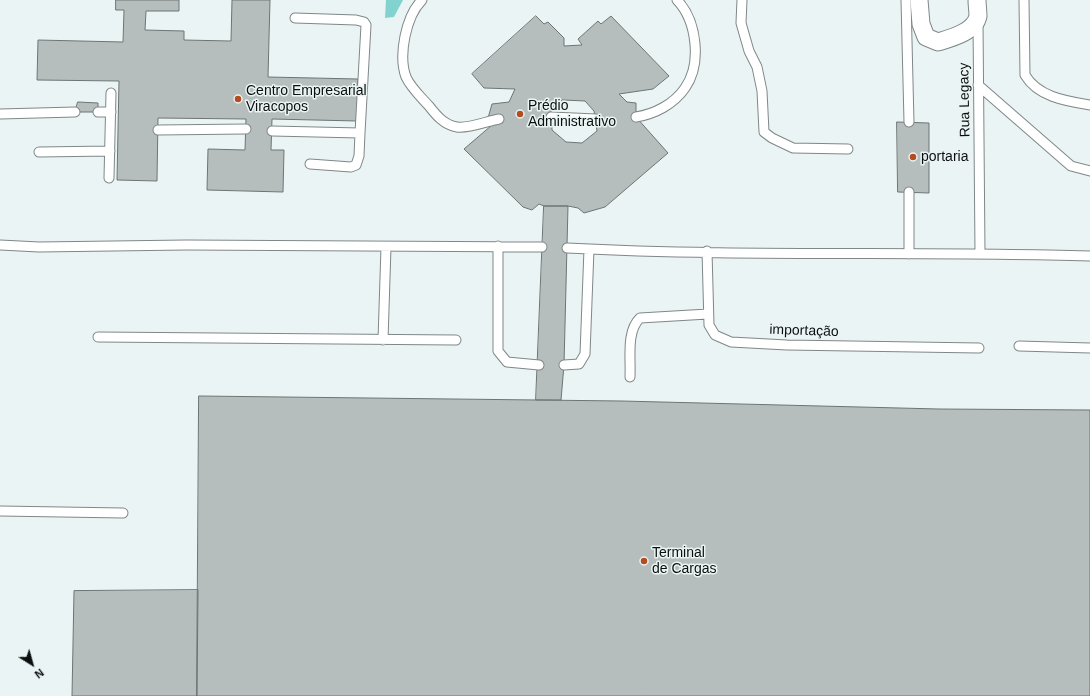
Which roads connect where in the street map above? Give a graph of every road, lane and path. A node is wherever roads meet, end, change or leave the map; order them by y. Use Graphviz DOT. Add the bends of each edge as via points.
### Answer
graph roads {
  1 [pos="422,0"];
  2 [pos="677,0"];
  3 [pos="742,0"];
  4 [pos="906,0"];
  5 [pos="919,0"];
  6 [pos="977,0"];
  7 [pos="1024,0"];
  8 [pos="295,18"];
  9 [pos="978,18"];
  10 [pos="978,86"];
  11 [pos="111,93"];
  12 [pos="1090,105"];
  13 [pos="75,112"];
  14 [pos="98,112"];
  15 [pos="110,112"];
  16 [pos="0,114"];
  17 [pos="551,117"];
  18 [pos="636,117"];
  19 [pos="499,119"];
  20 [pos="596,119"];
  21 [pos="909,122"];
  22 [pos="246,129"];
  23 [pos="158,130"];
  24 [pos="272,131"];
  25 [pos="360,133"];
  26 [pos="848,148"];
  27 [pos="110,151"];
  28 [pos="39,152"];
  29 [pos="310,164"];
  30 [pos="1090,171"];
  31 [pos="109,178"];
  32 [pos="909,192"];
  33 [pos="0,245"];
  34 [pos="498,246"];
  35 [pos="386,247"];
  36 [pos="542,247"];
  37 [pos="567,248"];
  38 [pos="589,249"];
  39 [pos="707,251"];
  40 [pos="980,253"];
  41 [pos="909,254"];
  42 [pos="1090,256"];
  43 [pos="708,314"];
  44 [pos="98,337"];
  45 [pos="383,340"];
  46 [pos="456,340"];
  47 [pos="1019,346"];
  48 [pos="979,348"];
  49 [pos="1090,348"];
  50 [pos="539,365"];
  51 [pos="564,365"];
  52 [pos="630,376"];
  53 [pos="0,511"];
  54 [pos="123,513"];
  1 -- 19 [label="lane" via="415,7 407,24 403,64 407,78 439,118 449,125 458,128"];
  2 -- 18 [label="lane" via="692,22 695,45 693,74 684,89 660,111"];
  3 -- 26 [label="lane" via="741,23 749,51 757,67 762,91 764,132 793,148"];
  4 -- 21 [label="lane"];
  5 -- 9 [label="street" via="921,24 926,37 938,42 954,38 969,30"];
  6 -- 9 [label="street"];
  7 -- 12 [label="lane" via="1025,74 1031,84 1044,93"];
  8 -- 25 [label="lane" via="356,20 366,25"];
  9 -- 10 [label="lane, Rua Legacy"];
  10 -- 30 [label="lane" via="1071,166"];
  10 -- 40 [label="lane, Rua Legacy"];
  11 -- 15 [label="lane"];
  13 -- 16 [label="lane"];
  14 -- 15 [label="lane"];
  15 -- 27 [label="lane" via="114,130"];
  17 -- 20 [label="lane"];
  22 -- 23 [label="lane"];
  24 -- 25 [label="lane"];
  25 -- 29 [label="lane" via="356,165"];
  27 -- 28 [label="lane"];
  27 -- 31 [label="lane"];
  32 -- 41 [label="lane"];
  33 -- 35 [label="lane"];
  34 -- 35 [label="lane"];
  34 -- 36 [label="lane"];
  34 -- 50 [label="lane" via="498,350 508,362"];
  35 -- 45 [label="lane"];
  37 -- 38 [label="lane"];
  38 -- 39 [label="lane"];
  38 -- 51 [label="lane" via="585,354 579,364"];
  39 -- 41 [label="lane"];
  39 -- 43 [label="lane, importação"];
  40 -- 41 [label="lane"];
  40 -- 42 [label="lane"];
  43 -- 48 [label="lane, importação" via="709,325 715,335 731,342"];
  43 -- 52 [label="lane" via="640,318 634,324 632,333"];
  44 -- 45 [label="lane"];
  45 -- 46 [label="lane"];
  47 -- 49 [label="lane"];
  53 -- 54 [label="lane"];
}
